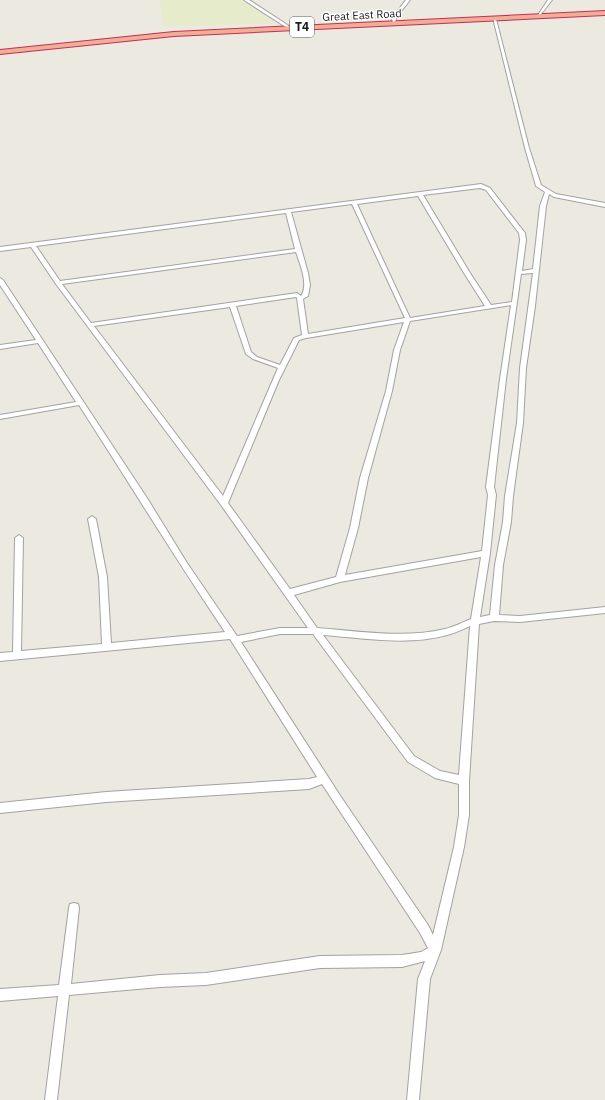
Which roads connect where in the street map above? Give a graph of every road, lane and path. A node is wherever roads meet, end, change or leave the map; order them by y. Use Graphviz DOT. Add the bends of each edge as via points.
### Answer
graph roads {
  1 [pos="246,0"];
  2 [pos="408,0"];
  3 [pos="550,0"];
  4 [pos="605,13"];
  5 [pos="537,17"];
  6 [pos="494,19"];
  7 [pos="394,23"];
  8 [pos="290,28"];
  9 [pos="0,52"];
  10 [pos="547,192"];
  11 [pos="420,194"];
  12 [pos="354,202"];
  13 [pos="605,205"];
  14 [pos="288,211"];
  15 [pos="33,245"];
  16 [pos="0,249"];
  17 [pos="298,250"];
  18 [pos="535,271"];
  19 [pos="519,274"];
  20 [pos="0,280"];
  21 [pos="58,283"];
  22 [pos="300,298"];
  23 [pos="514,303"];
  24 [pos="232,304"];
  25 [pos="489,307"];
  26 [pos="407,320"];
  27 [pos="90,325"];
  28 [pos="305,336"];
  29 [pos="40,341"];
  30 [pos="0,348"];
  31 [pos="281,367"];
  32 [pos="80,403"];
  33 [pos="0,417"];
  34 [pos="224,503"];
  35 [pos="92,519"];
  36 [pos="19,538"];
  37 [pos="486,554"];
  38 [pos="340,579"];
  39 [pos="289,593"];
  40 [pos="605,610"];
  41 [pos="494,618"];
  42 [pos="475,621"];
  43 [pos="315,631"];
  44 [pos="234,638"];
  45 [pos="107,647"];
  46 [pos="17,656"];
  47 [pos="0,657"];
  48 [pos="324,780"];
  49 [pos="464,781"];
  50 [pos="0,808"];
  51 [pos="74,908"];
  52 [pos="435,950"];
  53 [pos="64,991"];
  54 [pos="0,995"];
  55 [pos="51,1100"];
  56 [pos="413,1100"];
  1 -- 8 [label="street"];
  2 -- 7 [label="street" via="394,18"];
  3 -- 5 [label="street"];
  4 -- 5 [label="highway, Great East Road / T4"];
  5 -- 6 [label="highway, Great East Road / T4"];
  6 -- 7 [label="highway, Great East Road / T4"];
  6 -- 10 [label="street" via="537,182"];
  7 -- 8 [label="highway, Great East Road / T4"];
  8 -- 9 [label="highway, Great East Road / T4" via="163,34"];
  10 -- 13 [label="street"];
  10 -- 18 [label="street"];
  11 -- 12 [label="street"];
  11 -- 19 [label="street" via="485,186 523,236"];
  11 -- 25 [label="street"];
  12 -- 14 [label="street"];
  12 -- 26 [label="street"];
  14 -- 15 [label="street"];
  14 -- 17 [label="street"];
  15 -- 16 [label="street"];
  15 -- 21 [label="street"];
  17 -- 21 [label="street"];
  17 -- 22 [label="street" via="305,275 306,292 305,296"];
  18 -- 19 [label="street"];
  18 -- 41 [label="street" via="522,368 520,423 499,565"];
  19 -- 23 [label="street"];
  20 -- 29 [label="street"];
  21 -- 27 [label="street"];
  22 -- 24 [label="street" via="297,295"];
  22 -- 28 [label="street"];
  23 -- 25 [label="street"];
  23 -- 37 [label="street" via="497,423"];
  24 -- 27 [label="street"];
  24 -- 31 [label="street" via="248,353"];
  25 -- 26 [label="street"];
  26 -- 28 [label="street"];
  26 -- 38 [label="street" via="397,350 389,391 364,478"];
  27 -- 34 [label="street"];
  28 -- 31 [label="street" via="296,339"];
  29 -- 30 [label="street"];
  29 -- 32 [label="street"];
  31 -- 34 [label="street"];
  32 -- 33 [label="street"];
  32 -- 44 [label="street"];
  34 -- 39 [label="street"];
  35 -- 45 [label="street" via="103,577"];
  36 -- 46 [label="street"];
  37 -- 38 [label="street"];
  37 -- 42 [label="street"];
  38 -- 39 [label="street"];
  39 -- 43 [label="street"];
  40 -- 41 [label="street" via="520,619"];
  41 -- 42 [label="street"];
  42 -- 43 [label="street" via="447,632 417,637"];
  42 -- 49 [label="street"];
  43 -- 44 [label="street" via="280,632"];
  43 -- 49 [label="street" via="411,759 438,774"];
  44 -- 45 [label="street"];
  44 -- 48 [label="street"];
  45 -- 46 [label="street"];
  46 -- 47 [label="street"];
  48 -- 50 [label="street" via="309,784 106,797"];
  48 -- 52 [label="street" via="424,928"];
  49 -- 52 [label="street" via="464,815 459,848"];
  51 -- 53 [label="street"];
  52 -- 53 [label="street" via="422,957 402,961 320,962 206,979 160,980"];
  52 -- 56 [label="street" via="424,979"];
  53 -- 54 [label="street"];
  53 -- 55 [label="street"];
}
